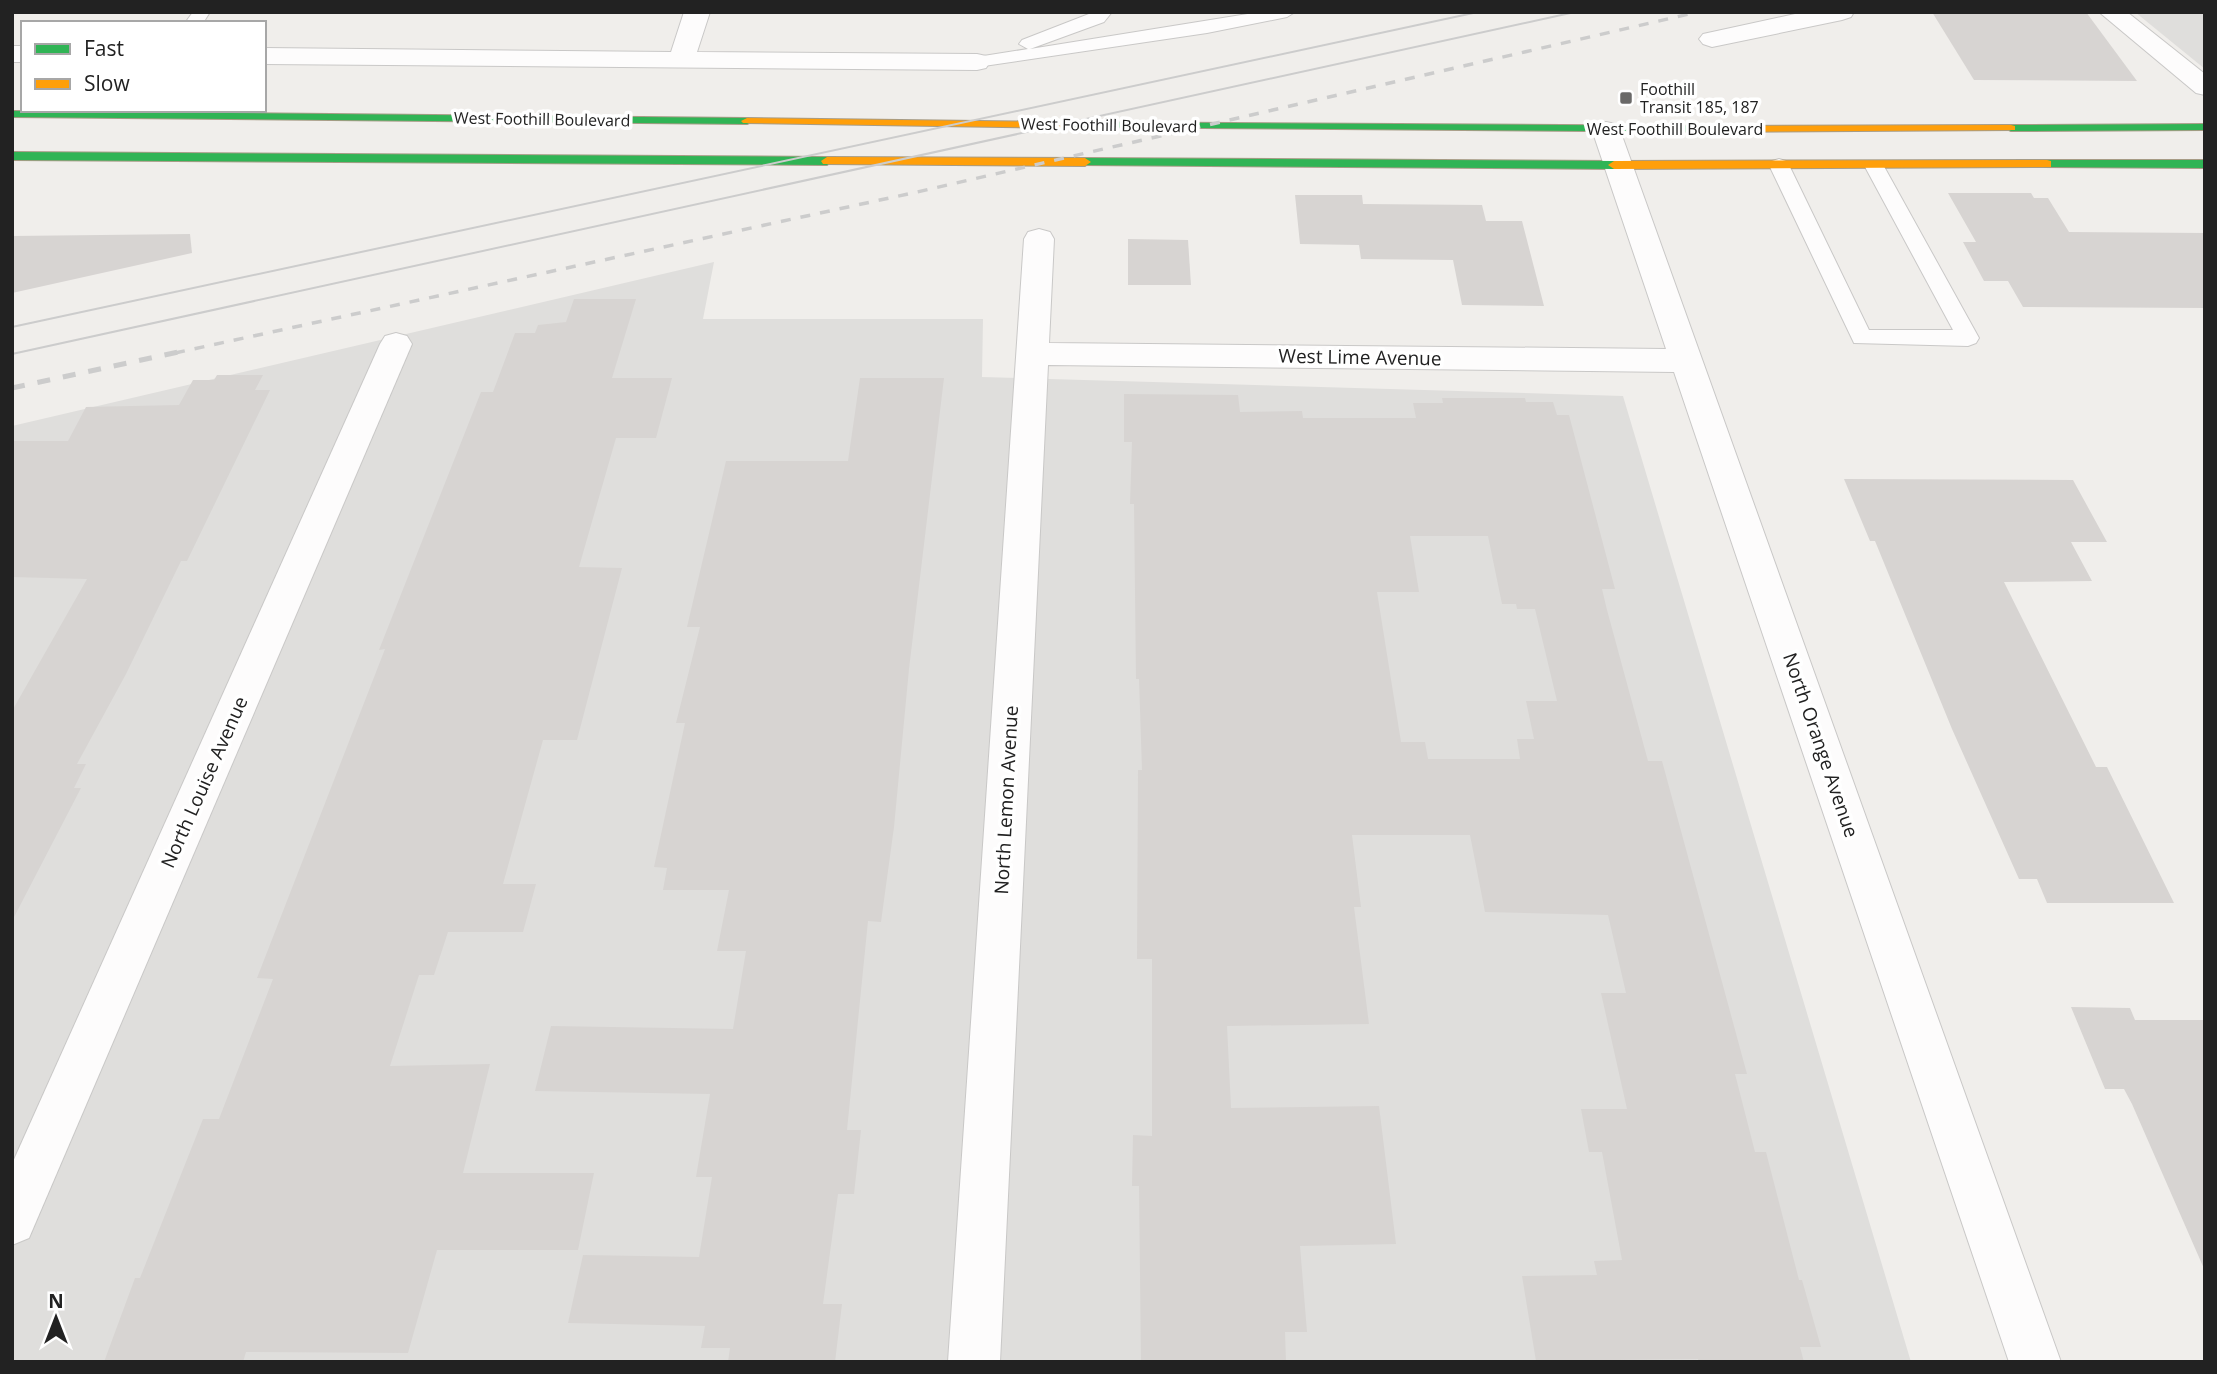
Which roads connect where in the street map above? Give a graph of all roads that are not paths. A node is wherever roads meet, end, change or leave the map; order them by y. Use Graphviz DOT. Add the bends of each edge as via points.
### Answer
graph roads {
  1 [pos="697,12"];
  2 [pos="1104,12"];
  3 [pos="1287,12"];
  4 [pos="1842,12"];
  5 [pos="2111,12"];
  6 [pos="1712,39"];
  7 [pos="266,56"];
  8 [pos="682,60"];
  9 [pos="977,62"];
  10 [pos="2205,87"];
  11 [pos="12,114"];
  12 [pos="2205,127"];
  13 [pos="1606,130"];
  14 [pos="12,156"];
  15 [pos="2205,164"];
  16 [pos="1619,165"];
  17 [pos="1779,165"];
  18 [pos="1874,165"];
  19 [pos="1039,239"];
  20 [pos="396,344"];
  21 [pos="1032,354"];
  22 [pos="1688,361"];
  23 [pos="12,1221"];
  24 [pos="974,1362"];
  25 [pos="2035,1362"];
  1 -- 8 [label="street"];
  2 -- 9 [label="lane"];
  3 -- 9 [label="lane"];
  4 -- 6 [label="street"];
  5 -- 10 [label="street"];
  7 -- 8 [label="street"];
  8 -- 9 [label="street"];
  11 -- 13 [label="main road, West Foothill Boulevard"];
  12 -- 13 [label="main road, West Foothill Boulevard"];
  13 -- 16 [label="street, North Orange Avenue"];
  14 -- 16 [label="main road, West Foothill Boulevard"];
  15 -- 18 [label="main road, West Foothill Boulevard"];
  16 -- 17 [label="main road, West Foothill Boulevard"];
  16 -- 22 [label="street, North Orange Avenue"];
  17 -- 18 [label="main road, West Foothill Boulevard"];
  17 -- 18 [label="lane" via="1862,338 1968,338"];
  19 -- 21 [label="street, North Lemon Avenue"];
  20 -- 23 [label="street, North Louise Avenue"];
  21 -- 22 [label="street, West Lime Avenue"];
  21 -- 24 [label="street, North Lemon Avenue"];
  22 -- 25 [label="street, North Orange Avenue"];
}
